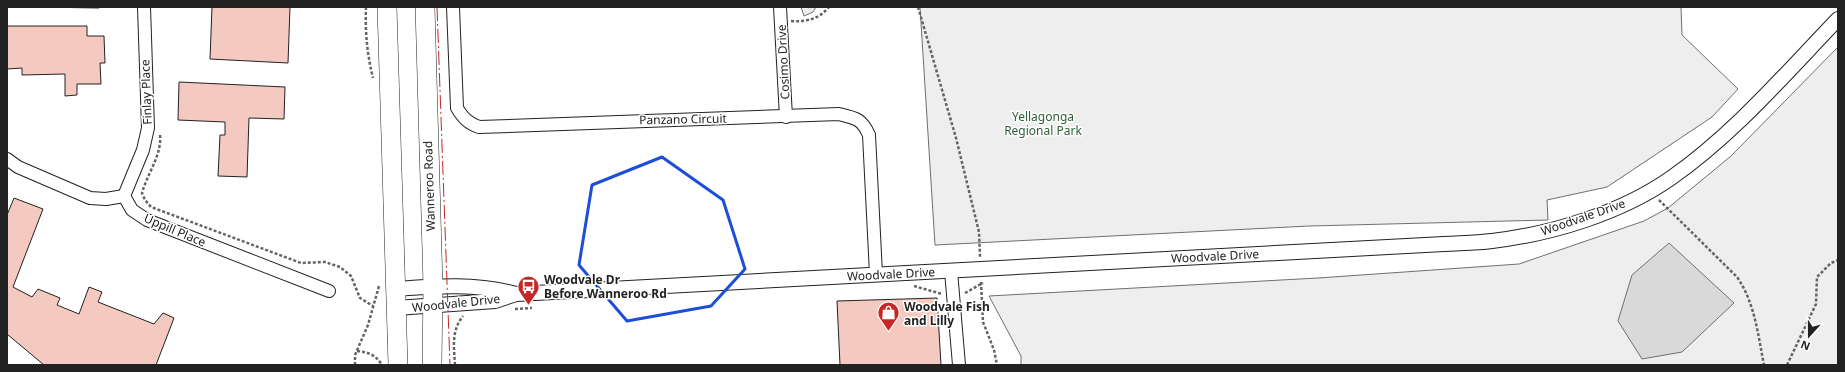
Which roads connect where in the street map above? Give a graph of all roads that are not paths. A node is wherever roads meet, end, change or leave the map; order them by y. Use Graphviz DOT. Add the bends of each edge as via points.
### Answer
graph roads {
  1 [pos="144,7"];
  2 [pos="387,7"];
  3 [pos="425,7"];
  4 [pos="453,7"];
  5 [pos="780,7"];
  6 [pos="1838,19"];
  7 [pos="786,117"];
  8 [pos="7,159"];
  9 [pos="124,196"];
  10 [pos="951,271"];
  11 [pos="876,274"];
  12 [pos="433,286"];
  13 [pos="396,289"];
  14 [pos="329,291"];
  15 [pos="516,294"];
  16 [pos="433,306"];
  17 [pos="396,308"];
  18 [pos="398,365"];
  19 [pos="432,365"];
  20 [pos="959,365"];
  1 -- 9 [label="street, Finlay Place" via="148,123 142,150"];
  2 -- 13 [label="highway"];
  3 -- 12 [label="highway, Wanneroo Road"];
  4 -- 7 [label="street, Panzano Circuit" via="457,108 466,120 479,127"];
  5 -- 7 [label="street, Cosimo Drive"];
  6 -- 10 [label="street, Woodvale Drive" via="1734,126 1670,179 1612,209 1546,232 1485,241"];
  7 -- 11 [label="street, Panzano Circuit" via="839,114 856,118 865,126 871,147"];
  8 -- 9 [label="street" via="18,167 90,198 106,200"];
  9 -- 14 [label="street, Uppill Place" via="132,210 147,220"];
  10 -- 11 [label="street, Woodvale Drive"];
  10 -- 20 [label="street"];
  11 -- 15 [label="street, Woodvale Drive"];
  12 -- 13 [label="street, Woodvale Drive"];
  12 -- 15 [label="street, Woodvale Drive" via="494,288"];
  12 -- 16 [label="highway, Wanneroo Road"];
  13 -- 17 [label="highway"];
  15 -- 16 [label="street, Woodvale Drive" via="495,301"];
  16 -- 17 [label="street, Woodvale Drive"];
  16 -- 19 [label="highway, Wanneroo Road"];
  17 -- 18 [label="highway"];
}
